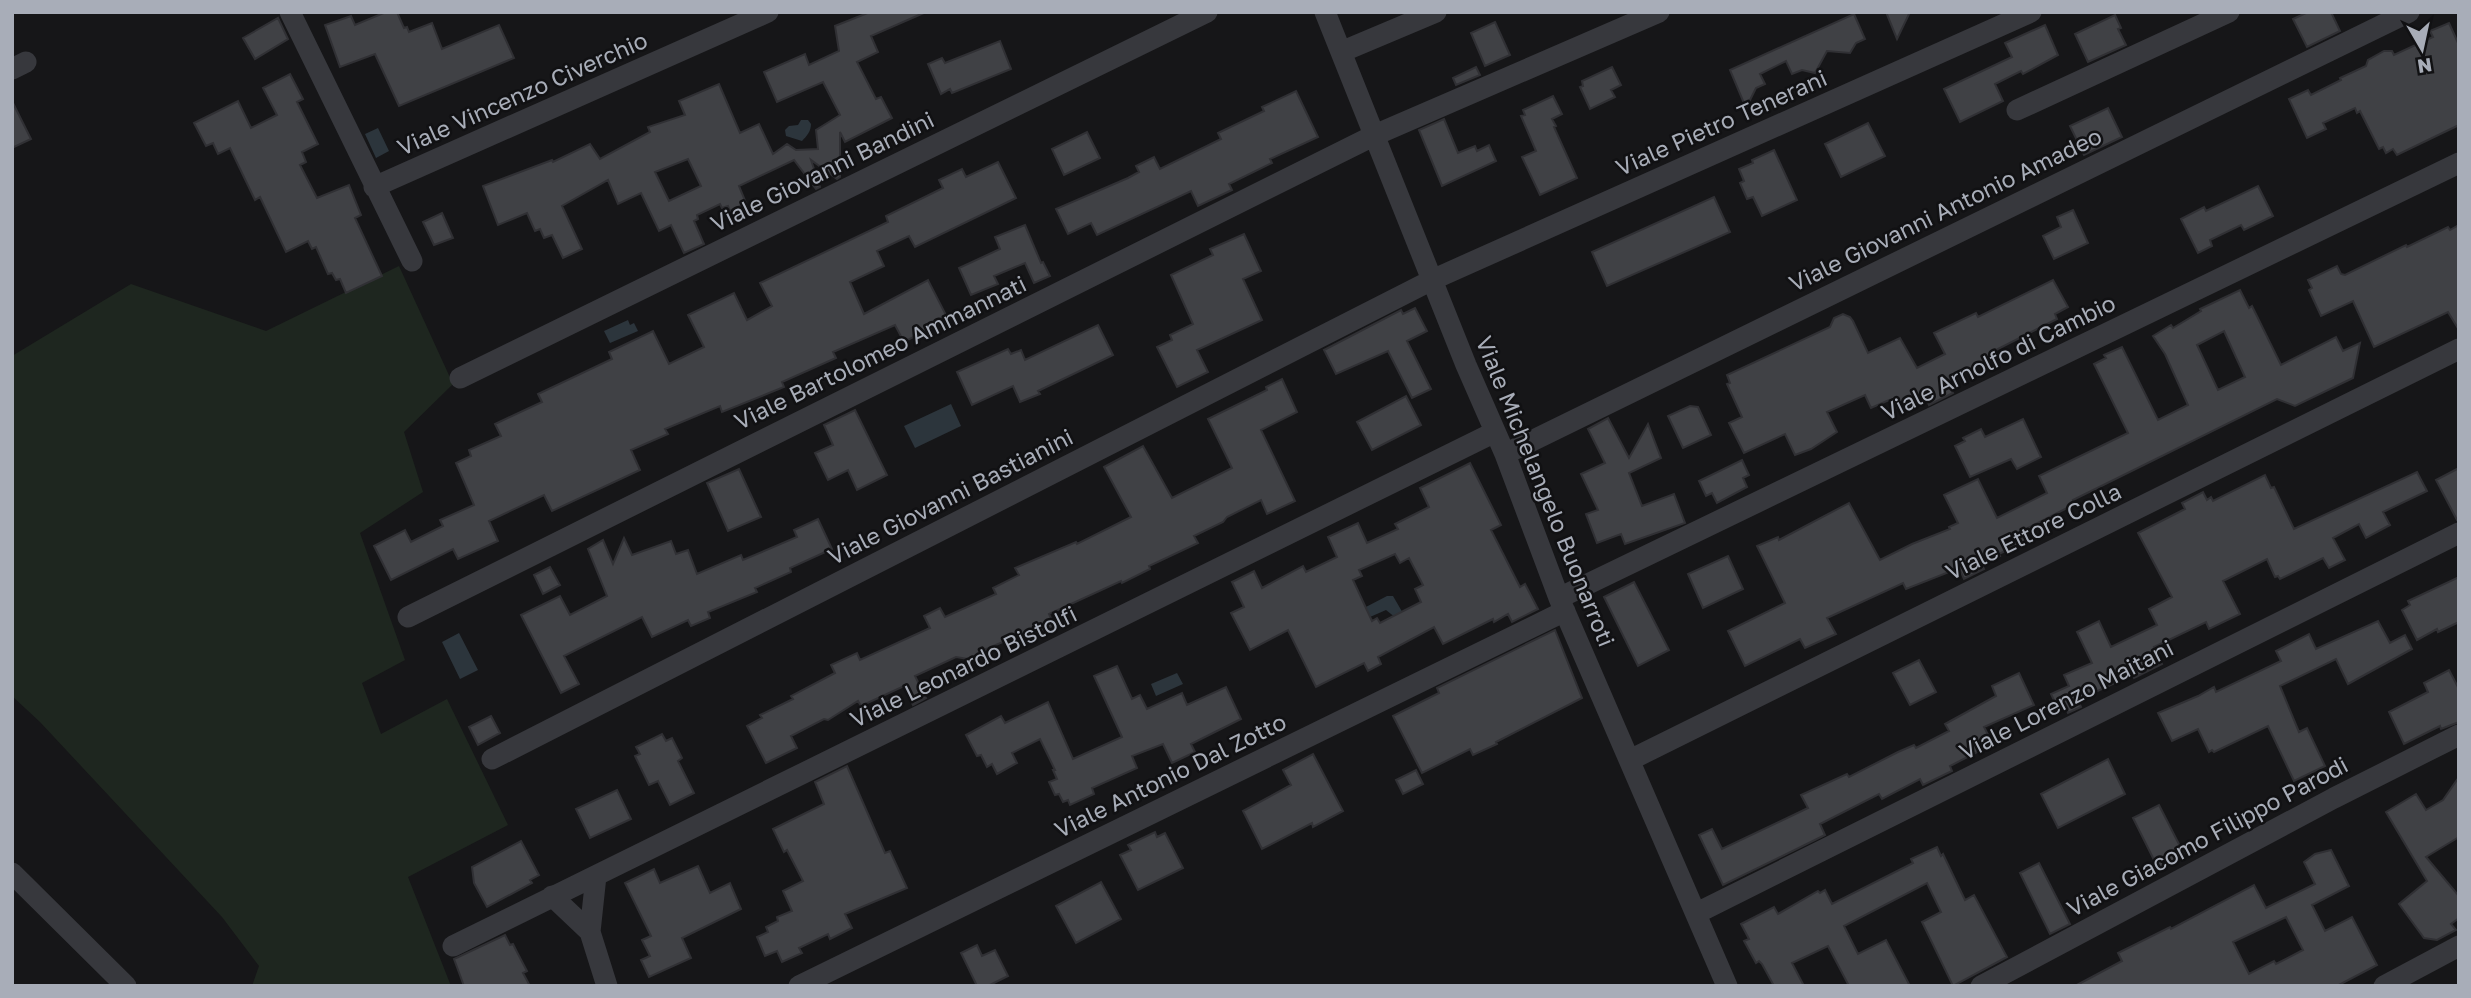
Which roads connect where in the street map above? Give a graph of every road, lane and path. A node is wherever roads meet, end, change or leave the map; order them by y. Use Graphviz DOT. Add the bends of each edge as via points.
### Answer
graph roads {
  1 [pos="290,12"];
  2 [pos="768,12"];
  3 [pos="1207,12"];
  4 [pos="1325,12"];
  5 [pos="1436,12"];
  6 [pos="1659,12"];
  7 [pos="2031,12"];
  8 [pos="2229,12"];
  9 [pos="2409,12"];
  10 [pos="1341,52"];
  11 [pos="2017,110"];
  12 [pos="1375,135"];
  13 [pos="2459,163"];
  14 [pos="374,187"];
  15 [pos="412,261"];
  16 [pos="1432,280"];
  17 [pos="2459,349"];
  18 [pos="460,378"];
  19 [pos="1495,432"];
  20 [pos="1505,454"];
  21 [pos="2459,533"];
  22 [pos="1562,604"];
  23 [pos="408,617"];
  24 [pos="2459,735"];
  25 [pos="492,759"];
  26 [pos="1630,760"];
  27 [pos="12,873"];
  28 [pos="596,876"];
  29 [pos="552,896"];
  30 [pos="1697,913"];
  31 [pos="590,932"];
  32 [pos="453,946"];
  33 [pos="2459,946"];
  34 [pos="126,986"];
  35 [pos="607,986"];
  36 [pos="799,986"];
  37 [pos="1727,986"];
  38 [pos="1980,986"];
  39 [pos="2384,986"];
  1 -- 14 [label="street"];
  2 -- 14 [label="street, Viale Vincenzo Civerchio"];
  3 -- 18 [label="street, Viale Giovanni Bandini"];
  4 -- 10 [label="street, Viale Michelangelo Buonarroti"];
  5 -- 10 [label="street"];
  6 -- 12 [label="street, Viale Bartolomeo Ammannati"];
  7 -- 16 [label="street, Viale Pietro Tenerani"];
  8 -- 11 [label="street"];
  9 -- 20 [label="street, Viale Giovanni Antonio Amadeo"];
  10 -- 12 [label="street, Viale Michelangelo Buonarroti"];
  12 -- 16 [label="street, Viale Michelangelo Buonarroti"];
  12 -- 23 [label="street, Viale Bartolomeo Ammannati"];
  13 -- 22 [label="street, Viale Arnolfo di Cambio"];
  14 -- 15 [label="street"];
  16 -- 19 [label="street, Viale Michelangelo Buonarroti"];
  16 -- 25 [label="street, Viale Giovanni Bastianini"];
  17 -- 26 [label="street, Viale Ettore Colla"];
  19 -- 20 [label="street, Viale Michelangelo Buonarroti"];
  19 -- 28 [label="street, Viale Leonardo Bistolfi"];
  20 -- 22 [label="street, Viale Michelangelo Buonarroti"];
  21 -- 30 [label="street, Viale Lorenzo Maitani"];
  22 -- 26 [label="street, Viale Michelangelo Buonarroti"];
  22 -- 36 [label="street, Viale Antonio Dal Zotto"];
  24 -- 38 [label="street, Viale Giacomo Filippo Parodi"];
  26 -- 30 [label="street, Viale Michelangelo Buonarroti"];
  27 -- 34 [label="street"];
  28 -- 29 [label="street, Viale Leonardo Bistolfi"];
  28 -- 31 [label="street"];
  29 -- 31 [label="street"];
  29 -- 32 [label="street, Viale Leonardo Bistolfi"];
  30 -- 37 [label="street, Viale Michelangelo Buonarroti"];
  31 -- 35 [label="street"];
  33 -- 39 [label="street"];
}
